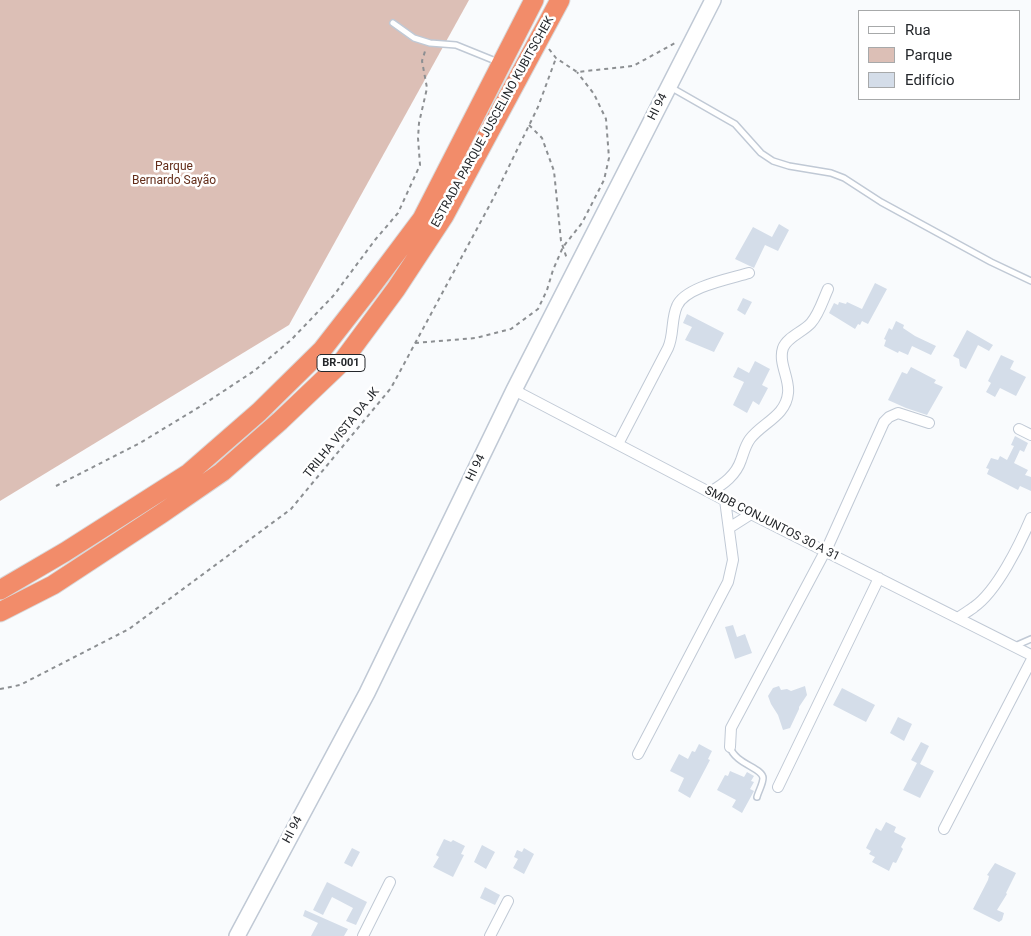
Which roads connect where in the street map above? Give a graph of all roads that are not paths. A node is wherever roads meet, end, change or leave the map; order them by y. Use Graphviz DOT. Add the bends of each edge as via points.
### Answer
graph roads {
  1 [pos="534,0"];
  2 [pos="560,0"];
  3 [pos="713,0"];
  4 [pos="393,24"];
  5 [pos="501,64"];
  6 [pos="669,86"];
  7 [pos="749,273"];
  8 [pos="1031,281"];
  9 [pos="828,290"];
  10 [pos="514,390"];
  11 [pos="929,423"];
  12 [pos="1019,429"];
  13 [pos="1031,436"];
  14 [pos="618,444"];
  15 [pos="710,492"];
  16 [pos="725,500"];
  17 [pos="751,514"];
  18 [pos="1031,518"];
  19 [pos="729,528"];
  20 [pos="825,551"];
  21 [pos="879,578"];
  22 [pos="0,590"];
  23 [pos="0,612"];
  24 [pos="958,618"];
  25 [pos="1031,639"];
  26 [pos="1015,647"];
  27 [pos="1031,655"];
  28 [pos="1031,661"];
  29 [pos="730,747"];
  30 [pos="638,754"];
  31 [pos="778,787"];
  32 [pos="757,797"];
  33 [pos="944,829"];
  34 [pos="390,882"];
  35 [pos="508,901"];
  36 [pos="237,936"];
  37 [pos="363,936"];
  38 [pos="490,936"];
  1 -- 5 [label="highway, ESTRADA PARQUE JUSCELINO KUBITSCHEK / BR-001"];
  2 -- 23 [label="highway, ESTRADA PARQUE JUSCELINO KUBITSCHEK / BR-001" via="444,216 342,362 222,472 53,585"];
  3 -- 6 [label="street, HI 94"];
  4 -- 5 [label="lane" via="414,38 456,45"];
  5 -- 22 [label="highway, ESTRADA PARQUE JUSCELINO KUBITSCHEK / BR-001" via="422,219 322,350 259,412 189,472"];
  6 -- 8 [label="lane" via="735,124 761,154 773,161 831,172 844,178 881,202"];
  6 -- 10 [label="street, HI 94"];
  7 -- 14 [label="street" via="690,292 681,299 676,308 672,340"];
  9 -- 15 [label="street" via="812,322 783,349 788,395 780,413 752,437 735,472"];
  10 -- 14 [label="street, SMDB CONJUNTOS 30 A 31"];
  10 -- 36 [label="street, HI 94" via="367,693"];
  11 -- 20 [label="street" via="898,413 884,422"];
  12 -- 13 [label="street"];
  14 -- 15 [label="street, SMDB CONJUNTOS 30 A 31"];
  15 -- 16 [label="street, SMDB CONJUNTOS 30 A 31"];
  16 -- 17 [label="street, SMDB CONJUNTOS 30 A 31"];
  16 -- 19 [label="street"];
  17 -- 19 [label="street"];
  17 -- 20 [label="street, SMDB CONJUNTOS 30 A 31"];
  18 -- 24 [label="street" via="1004,570 986,596"];
  19 -- 30 [label="street" via="733,560 728,582"];
  20 -- 21 [label="street, SMDB CONJUNTOS 30 A 31"];
  20 -- 29 [label="street" via="731,728"];
  21 -- 24 [label="street, SMDB CONJUNTOS 30 A 31"];
  21 -- 31 [label="street"];
  24 -- 26 [label="street, SMDB CONJUNTOS 30 A 31"];
  25 -- 26 [label="lane"];
  26 -- 27 [label="street, SMDB CONJUNTOS 30 A 31"];
  28 -- 33 [label="street"];
  29 -- 32 [label="lane" via="739,760 761,772 763,778"];
  34 -- 37 [label="street"];
  35 -- 38 [label="street"];
}
